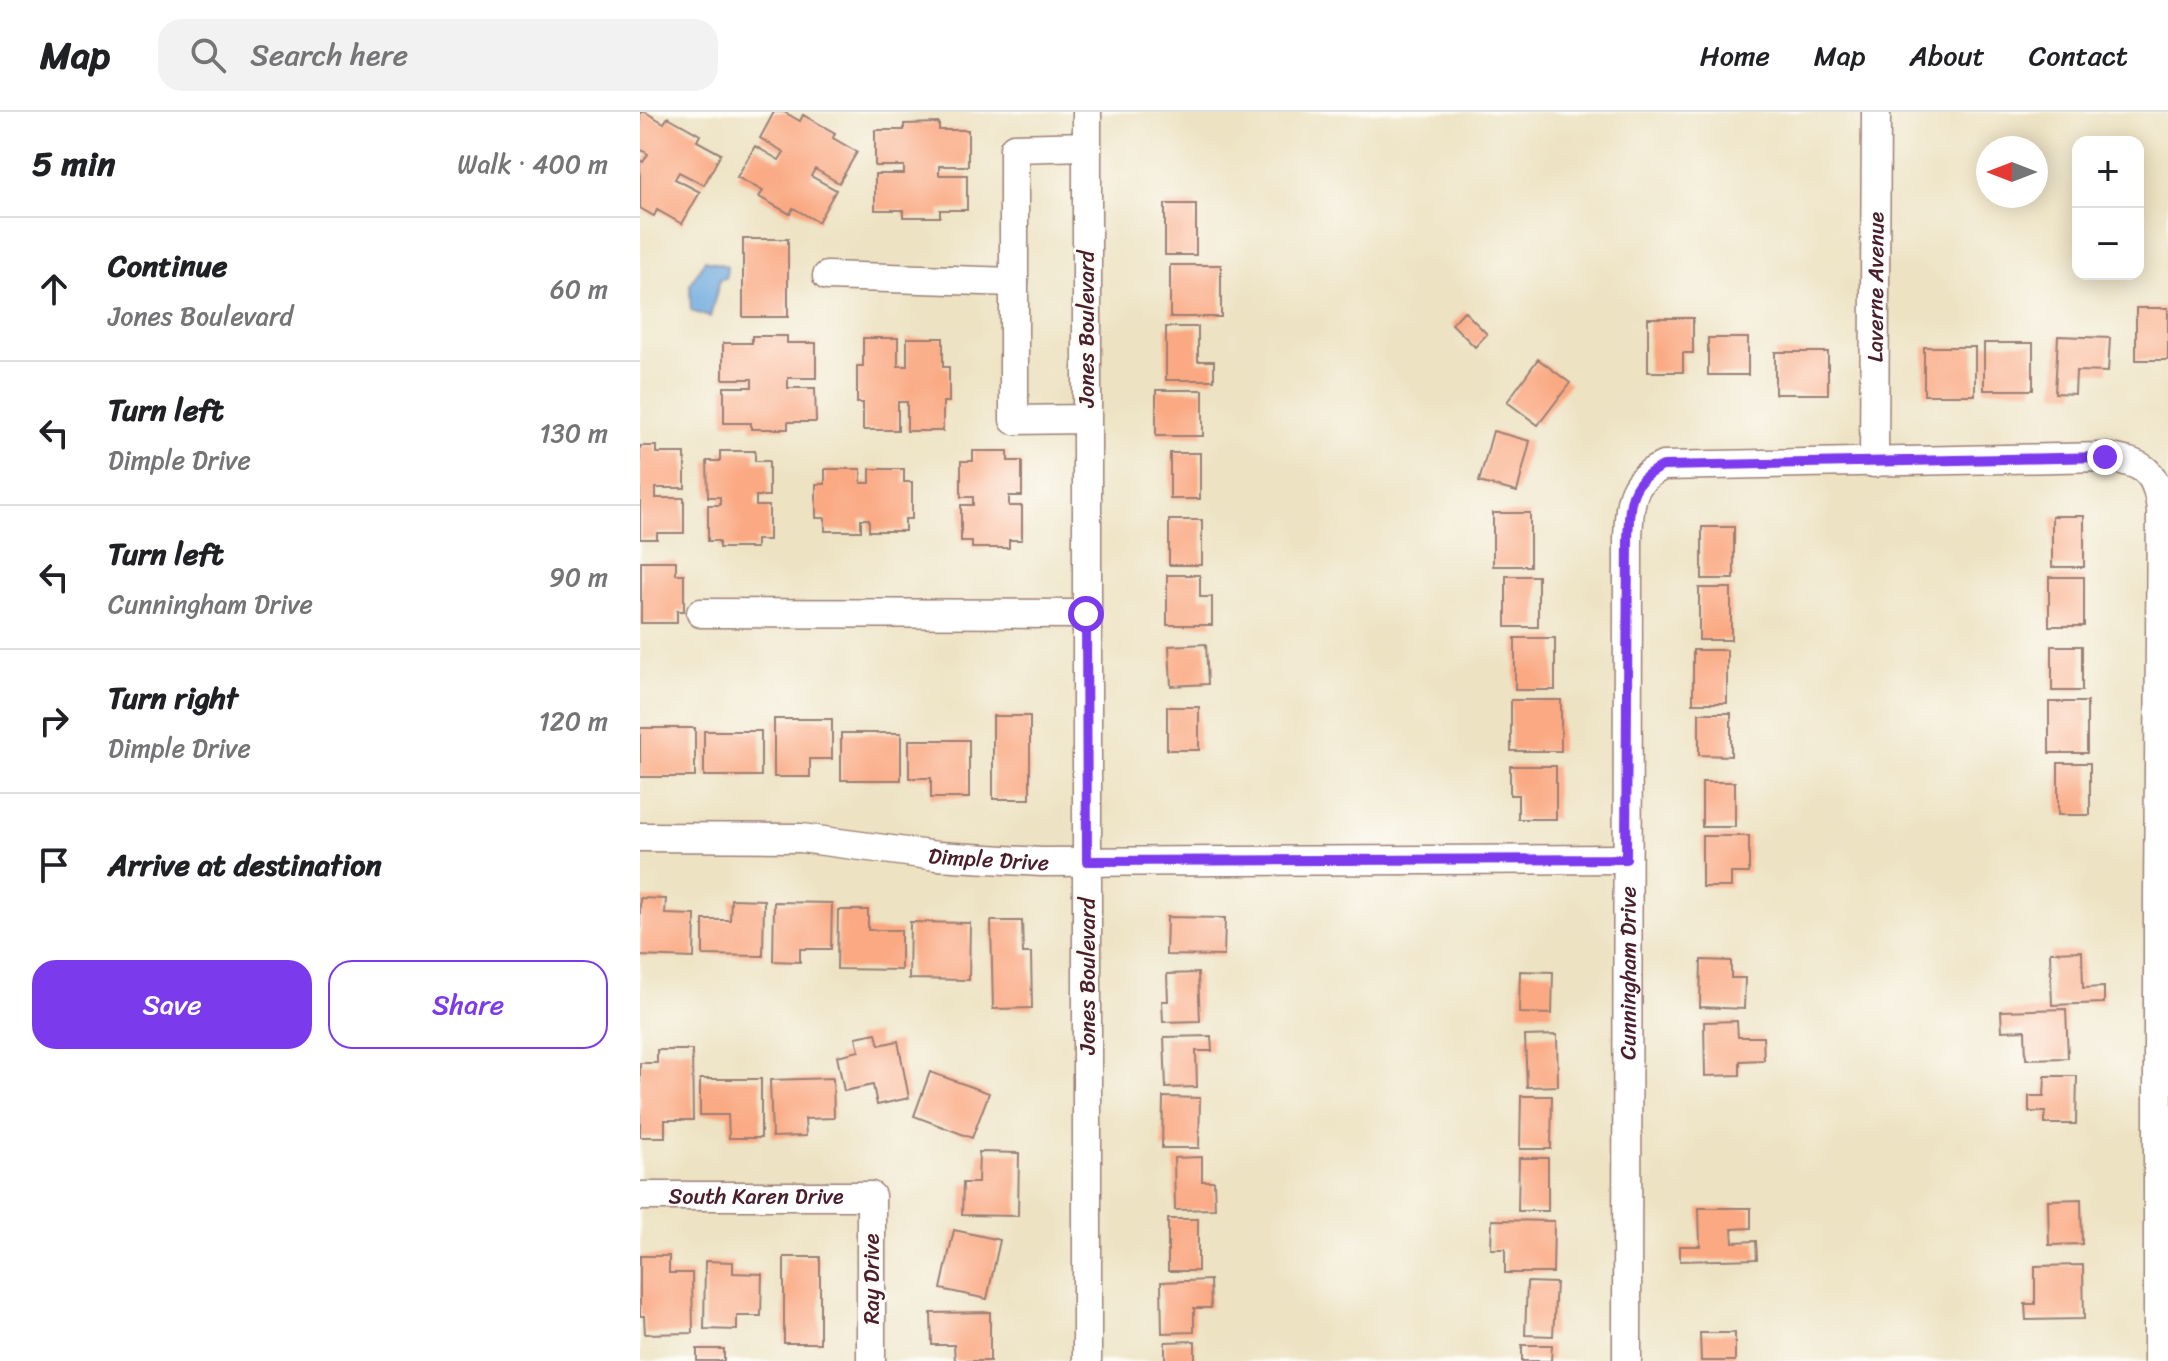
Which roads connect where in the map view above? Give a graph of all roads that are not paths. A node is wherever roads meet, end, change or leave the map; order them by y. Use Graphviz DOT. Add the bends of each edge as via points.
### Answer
graph roads {
  1 [pos="1087,112"];
  2 [pos="1876,112"];
  3 [pos="1087,146"];
  4 [pos="827,276"];
  5 [pos="1014,282"];
  6 [pos="1086,419"];
  7 [pos="1874,463"];
  8 [pos="701,613"];
  9 [pos="1086,614"];
  10 [pos="640,837"];
  11 [pos="1626,859"];
  12 [pos="1087,861"];
  13 [pos="2163,895"];
  14 [pos="640,1196"];
  15 [pos="871,1196"];
  16 [pos="871,1361"];
  17 [pos="1087,1361"];
  18 [pos="1627,1361"];
  19 [pos="2158,1361"];
  1 -- 3 [label="street, Jones Boulevard"];
  2 -- 7 [label="street, Laverne Avenue"];
  3 -- 5 [label="street" via="1014,148"];
  3 -- 6 [label="street, Jones Boulevard"];
  4 -- 5 [label="street"];
  5 -- 6 [label="street" via="1014,420"];
  6 -- 9 [label="street, Jones Boulevard"];
  7 -- 11 [label="street, Cunningham Drive" via="1663,466 1635,488 1628,538"];
  7 -- 13 [label="street" via="2105,457 2146,469 2158,487 2161,511"];
  8 -- 9 [label="street"];
  9 -- 12 [label="street, Jones Boulevard"];
  10 -- 12 [label="street, Dimple Drive" via="801,838 937,856"];
  11 -- 12 [label="street, Dimple Drive"];
  11 -- 18 [label="street, Cunningham Drive"];
  12 -- 17 [label="street, Jones Boulevard"];
  13 -- 19 [label="street"];
  14 -- 15 [label="street, South Karen Drive"];
  15 -- 16 [label="street, Ray Drive"];
}
